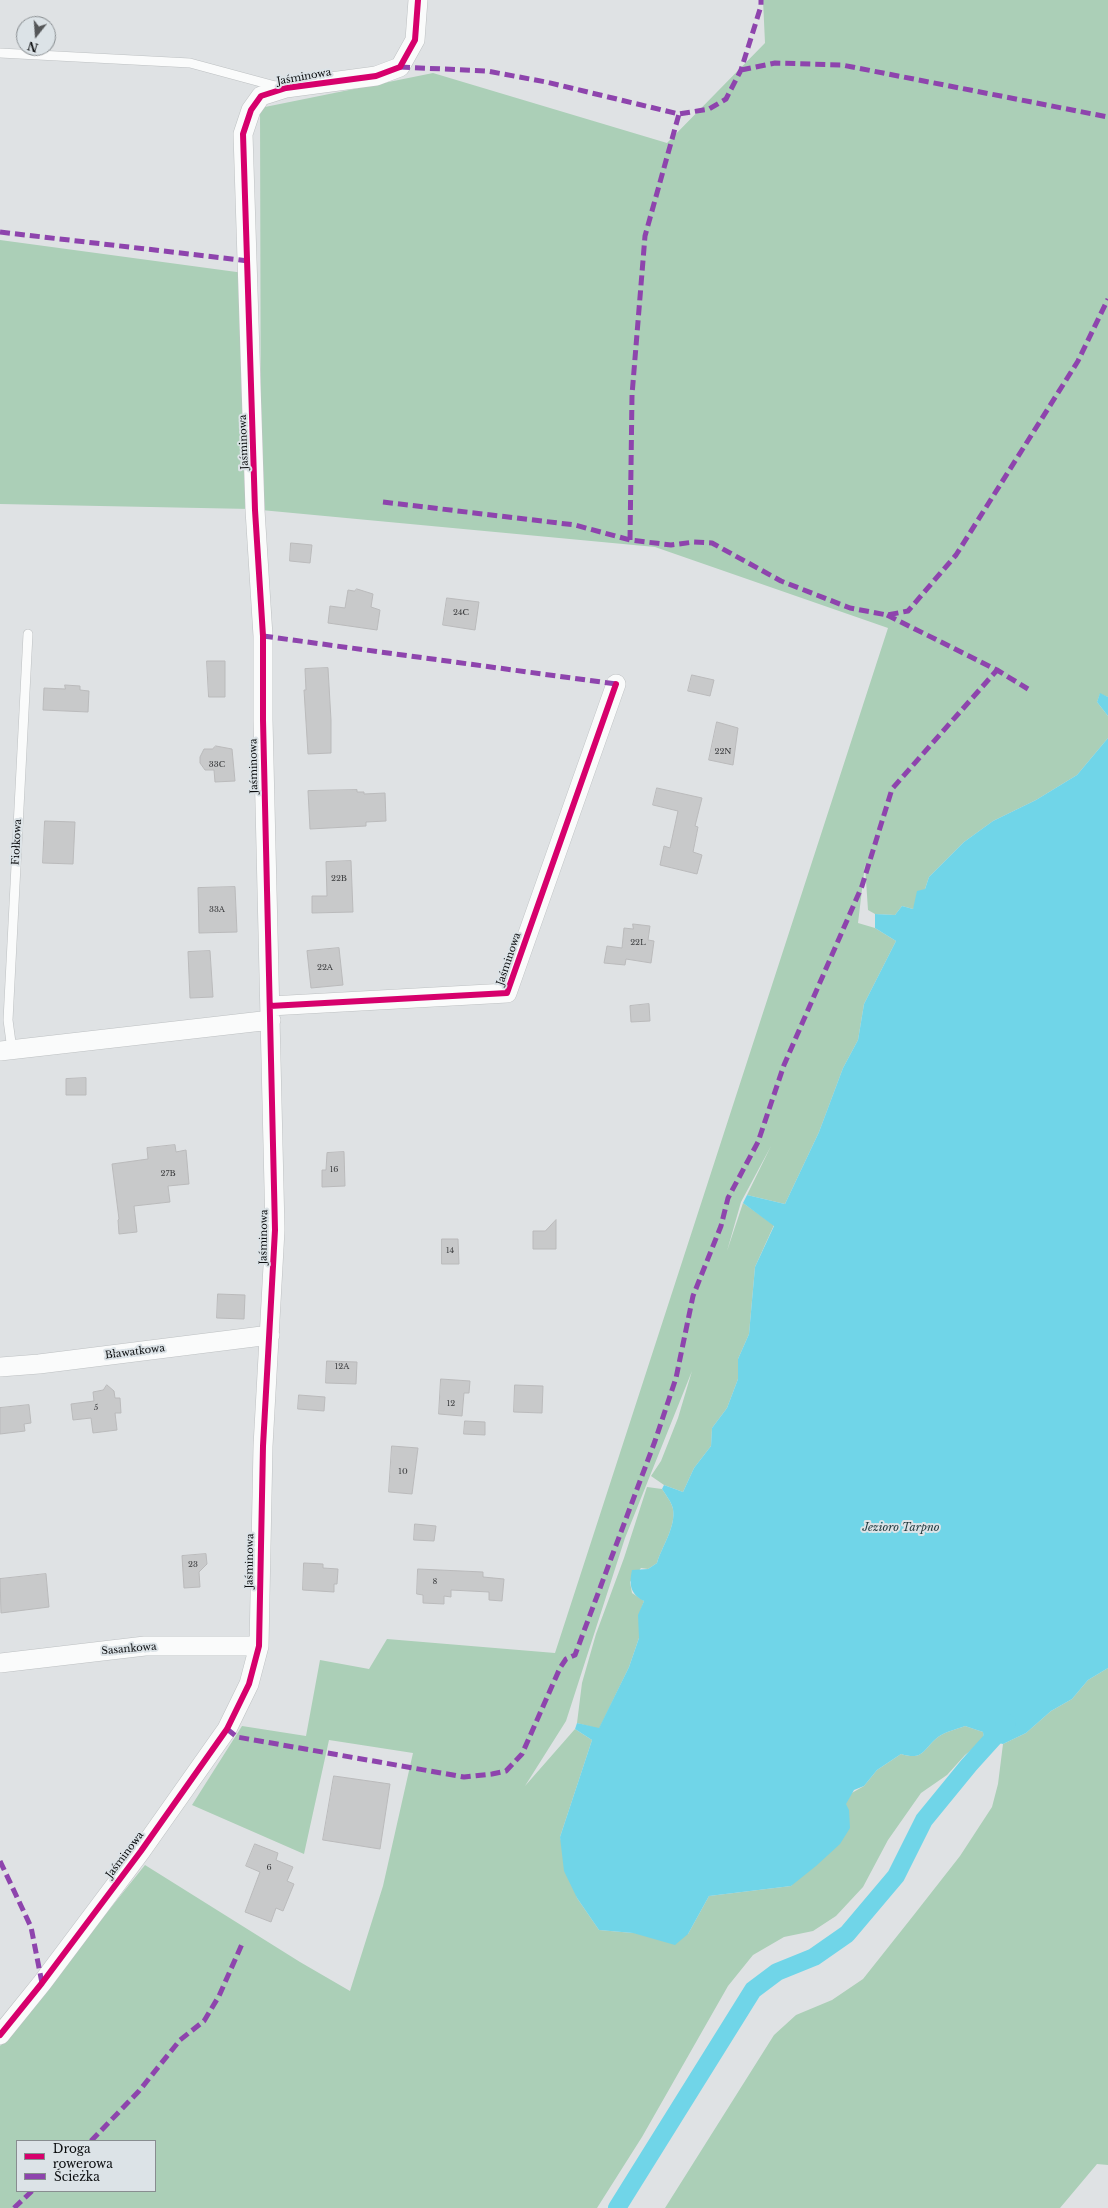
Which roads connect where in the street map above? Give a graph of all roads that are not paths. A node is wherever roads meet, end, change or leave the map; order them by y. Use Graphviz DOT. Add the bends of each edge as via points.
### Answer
graph roads {
  1 [pos="418,0"];
  2 [pos="0,53"];
  3 [pos="286,88"];
  4 [pos="28,634"];
  5 [pos="616,684"];
  6 [pos="270,1013"];
  7 [pos="6,1051"];
  8 [pos="270,1336"];
  9 [pos="0,1367"];
  10 [pos="259,1646"];
  11 [pos="0,1663"];
  12 [pos="0,2035"];
  1 -- 3 [label="street, Jaśminowa" via="415,40 400,67 376,76"];
  2 -- 3 [label="lane, Jaśminowa" via="190,63"];
  3 -- 6 [label="street, Jaśminowa" via="261,96 252,110 243,134 255,510 263,636"];
  4 -- 7 [label="lane, Fiołkowa"];
  5 -- 6 [label="street, Jaśminowa" via="507,994"];
  6 -- 7 [label="street, Jaśminowa"];
  6 -- 8 [label="street, Jaśminowa" via="275,1230"];
  8 -- 9 [label="street, Bławatkowa"];
  8 -- 10 [label="street, Jaśminowa" via="263,1450"];
  10 -- 11 [label="street, Sasankowa" via="146,1646"];
  10 -- 12 [label="street, Jaśminowa" via="249,1684 228,1729 141,1851"];
}
